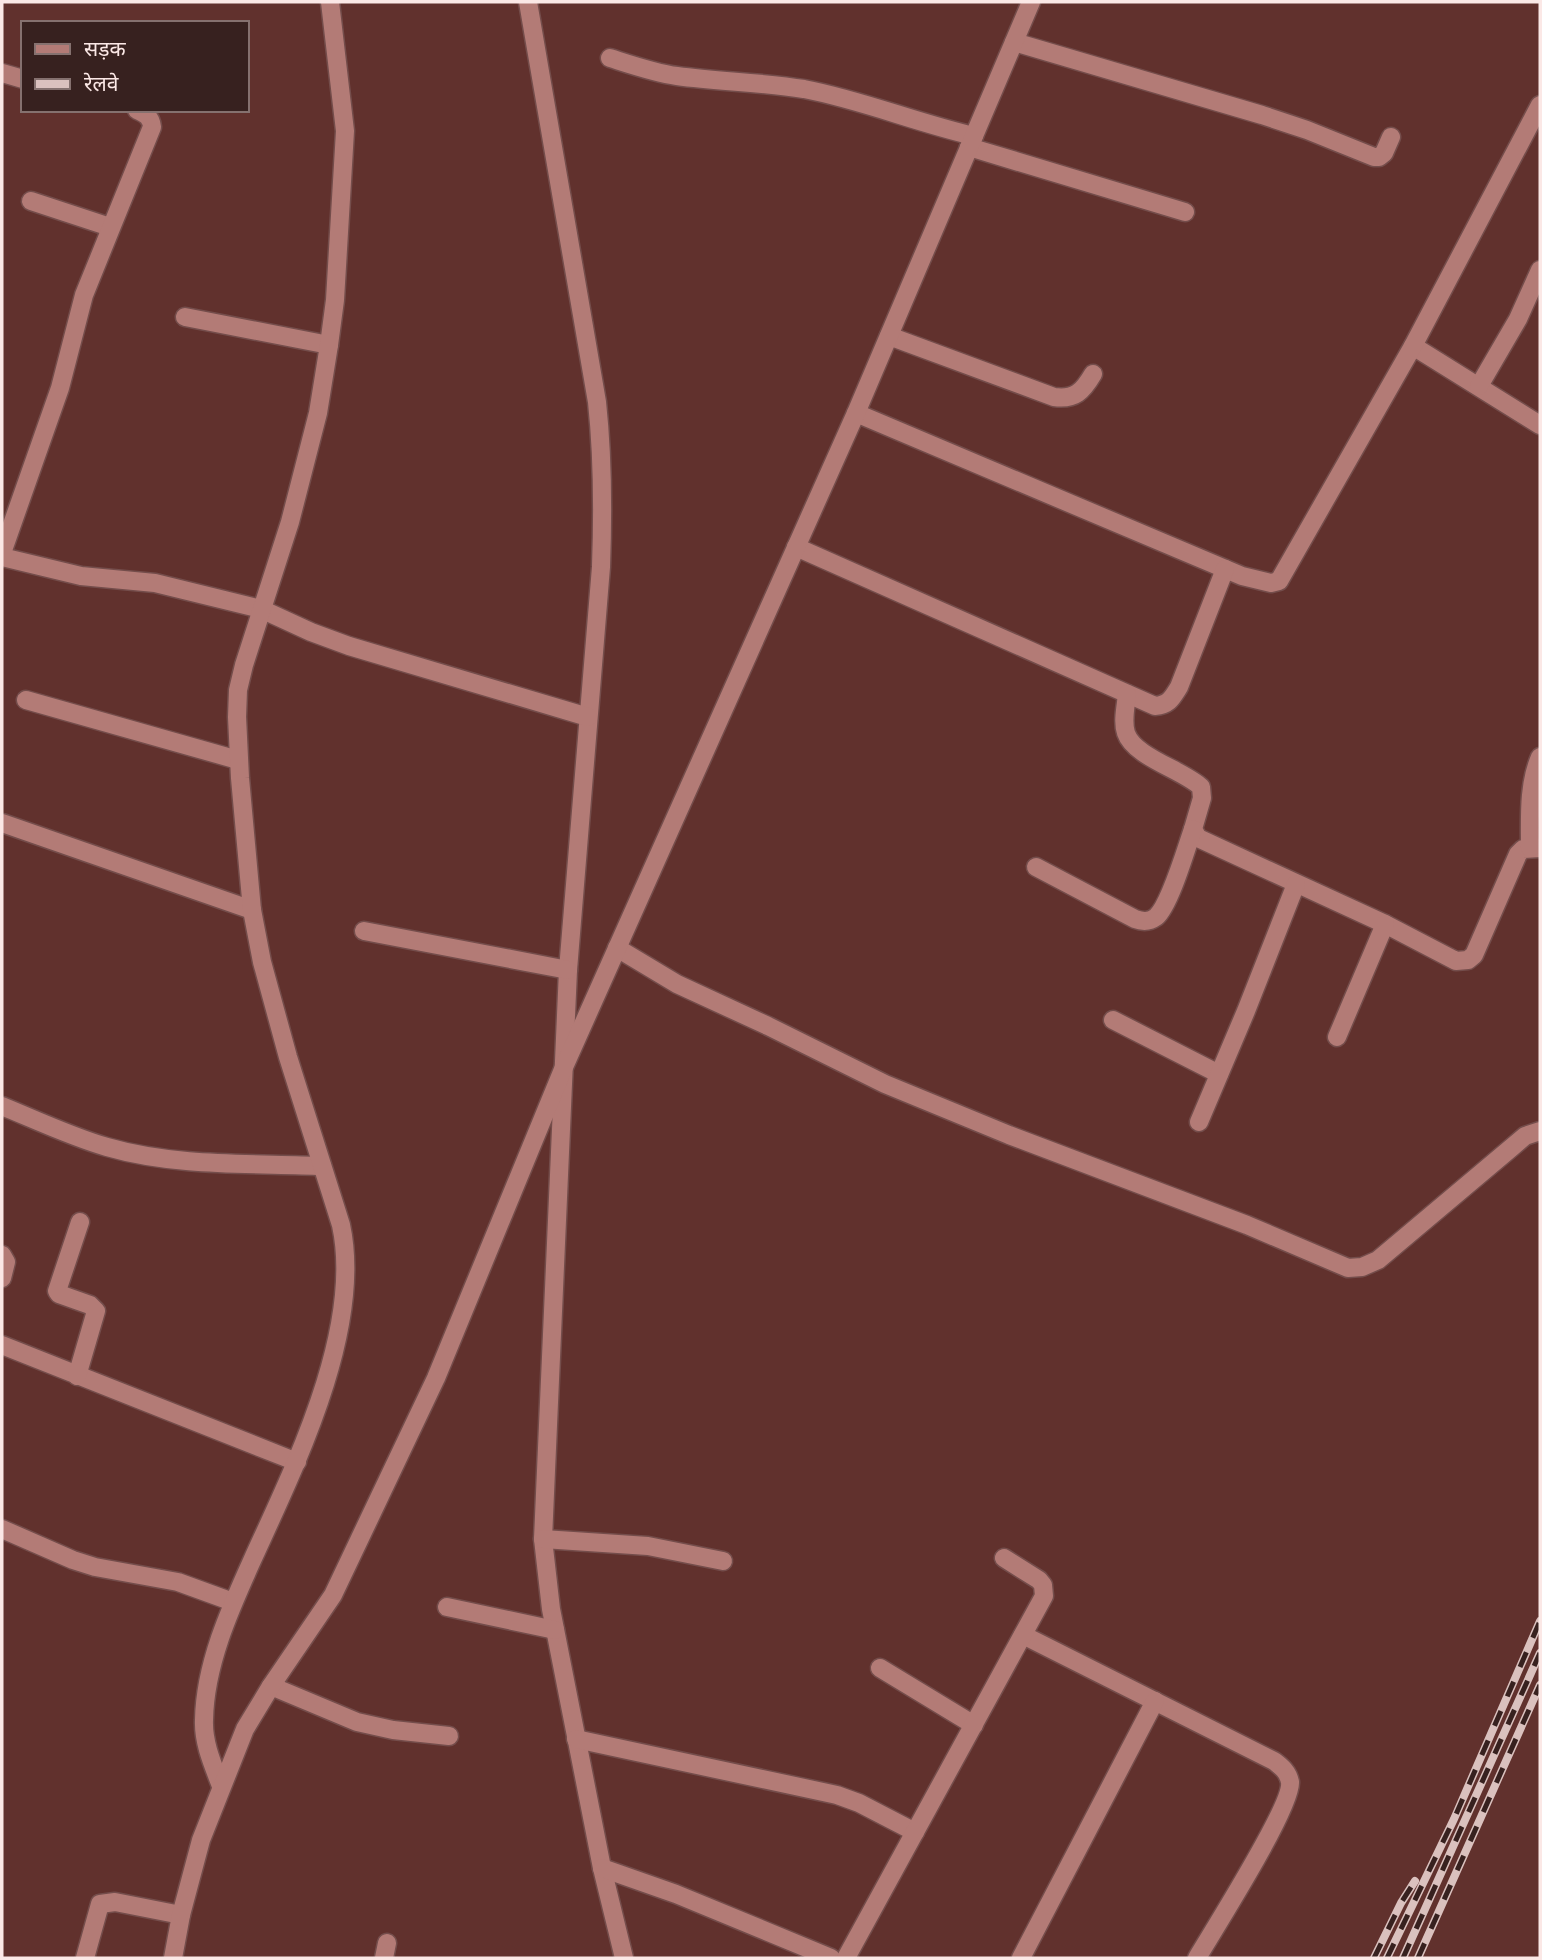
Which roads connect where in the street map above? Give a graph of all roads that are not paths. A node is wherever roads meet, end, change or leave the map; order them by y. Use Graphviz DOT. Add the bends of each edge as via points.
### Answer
graph roads {
  1 [pos="330,2"];
  2 [pos="528,2"];
  3 [pos="1031,2"];
  4 [pos="1014,42"];
  5 [pos="610,58"];
  6 [pos="2,73"];
  7 [pos="21,78"];
  8 [pos="1540,105"];
  9 [pos="141,112"];
  10 [pos="1391,137"];
  11 [pos="972,142"];
  12 [pos="31,201"];
  13 [pos="1185,212"];
  14 [pos="110,227"];
  15 [pos="1540,270"];
  16 [pos="185,317"];
  17 [pos="889,336"];
  18 [pos="329,345"];
  19 [pos="1413,346"];
  20 [pos="1093,374"];
  21 [pos="1479,386"];
  22 [pos="856,413"];
  23 [pos="1540,425"];
  24 [pos="796,547"];
  25 [pos="2,555"];
  26 [pos="1225,569"];
  27 [pos="261,609"];
  28 [pos="1127,694"];
  29 [pos="26,700"];
  30 [pos="588,717"];
  31 [pos="1540,757"];
  32 [pos="239,761"];
  33 [pos="2,823"];
  34 [pos="1193,830"];
  35 [pos="1535,848"];
  36 [pos="1036,867"];
  37 [pos="1296,884"];
  38 [pos="252,910"];
  39 [pos="1385,925"];
  40 [pos="364,931"];
  41 [pos="617,948"];
  42 [pos="568,970"];
  43 [pos="1113,1020"];
  44 [pos="1337,1037"];
  45 [pos="564,1067"];
  46 [pos="1219,1074"];
  47 [pos="2,1106"];
  48 [pos="1199,1122"];
  49 [pos="1540,1131"];
  50 [pos="322,1166"];
  51 [pos="80,1222"];
  52 [pos="2,1255"];
  53 [pos="2,1278"];
  54 [pos="2,1345"];
  55 [pos="77,1376"];
  56 [pos="297,1462"];
  57 [pos="2,1529"];
  58 [pos="543,1539"];
  59 [pos="1004,1558"];
  60 [pos="723,1561"];
  61 [pos="233,1602"];
  62 [pos="447,1607"];
  63 [pos="555,1630"];
  64 [pos="1023,1635"];
  65 [pos="880,1668"];
  66 [pos="271,1686"];
  67 [pos="1155,1701"];
  68 [pos="974,1725"];
  69 [pos="450,1736"];
  70 [pos="576,1739"];
  71 [pos="221,1786"];
  72 [pos="915,1832"];
  73 [pos="603,1868"];
  74 [pos="181,1914"];
  75 [pos="811,1954"];
  76 [pos="85,1958"];
  77 [pos="173,1958"];
  78 [pos="624,1958"];
  79 [pos="831,1958"];
  80 [pos="846,1958"];
  81 [pos="1021,1958"];
  82 [pos="1197,1958"];
  1 -- 18 [label="street" via="345,131"];
  2 -- 30 [label="street" via="601,439 601,567"];
  3 -- 4 [label="street"];
  4 -- 10 [label="street" via="1262,114 1374,158 1384,153"];
  4 -- 11 [label="street"];
  5 -- 11 [label="street" via="677,76 807,90 858,102"];
  6 -- 7 [label="street"];
  8 -- 19 [label="street"];
  9 -- 14 [label="street" via="152,127"];
  11 -- 13 [label="street"];
  11 -- 17 [label="street"];
  12 -- 14 [label="street"];
  14 -- 25 [label="street"];
  15 -- 21 [label="street"];
  16 -- 18 [label="street"];
  17 -- 20 [label="street" via="1054,397 1076,396"];
  17 -- 22 [label="street"];
  18 -- 27 [label="street" via="318,413 290,522"];
  19 -- 21 [label="street"];
  19 -- 26 [label="street" via="1279,581 1271,583"];
  21 -- 23 [label="street"];
  22 -- 24 [label="street"];
  22 -- 26 [label="street"];
  24 -- 28 [label="street"];
  24 -- 41 [label="street"];
  25 -- 27 [label="street" via="81,576 155,583"];
  26 -- 28 [label="street" via="1172,699 1164,706 1154,706"];
  27 -- 30 [label="street" via="349,646"];
  27 -- 32 [label="street" via="239,690"];
  28 -- 34 [label="street" via="1124,723 1129,739 1201,787"];
  29 -- 32 [label="street"];
  30 -- 42 [label="street"];
  31 -- 35 [label="street" via="1529,809"];
  32 -- 38 [label="street"];
  33 -- 38 [label="street"];
  34 -- 36 [label="street" via="1158,915 1143,922"];
  34 -- 37 [label="street" via="1198,838"];
  35 -- 39 [label="street" via="1523,849 1513,861 1486,930 1468,960 1456,961"];
  37 -- 39 [label="street"];
  37 -- 46 [label="street"];
  38 -- 50 [label="street" via="276,1014"];
  39 -- 44 [label="street"];
  40 -- 42 [label="street"];
  41 -- 45 [label="street"];
  41 -- 49 [label="street" via="677,984 884,1084 1348,1268 1362,1268 1378,1260 1525,1136"];
  42 -- 45 [label="street"];
  43 -- 46 [label="street"];
  45 -- 58 [label="street"];
  45 -- 66 [label="street" via="436,1378 384,1489 333,1595"];
  46 -- 48 [label="street"];
  47 -- 50 [label="street" via="106,1147 142,1155"];
  50 -- 56 [label="street" via="341,1225 346,1274 336,1344"];
  51 -- 55 [label="street" via="57,1291 96,1311"];
  52 -- 53 [label="street" via="6,1262"];
  54 -- 55 [label="street"];
  55 -- 56 [label="street"];
  56 -- 61 [label="street"];
  57 -- 61 [label="street" via="84,1563 178,1582"];
  58 -- 60 [label="street" via="648,1546"];
  58 -- 63 [label="street"];
  59 -- 64 [label="street" via="1039,1580 1045,1590"];
  61 -- 71 [label="street" via="206,1692 207,1747"];
  62 -- 63 [label="street"];
  63 -- 70 [label="street"];
  64 -- 67 [label="street"];
  64 -- 68 [label="street"];
  65 -- 68 [label="street"];
  66 -- 69 [label="street" via="357,1722"];
  66 -- 71 [label="street" via="245,1729"];
  67 -- 81 [label="street"];
  67 -- 82 [label="street" via="1275,1761 1290,1784 1282,1811"];
  68 -- 72 [label="street"];
  70 -- 72 [label="street" via="837,1795"];
  70 -- 73 [label="street"];
  71 -- 74 [label="street"];
  72 -- 80 [label="street"];
  73 -- 75 [label="street" via="676,1894"];
  73 -- 78 [label="street"];
  74 -- 76 [label="street" via="115,1902 100,1904"];
  74 -- 77 [label="street"];
  75 -- 79 [label="street"];
}
